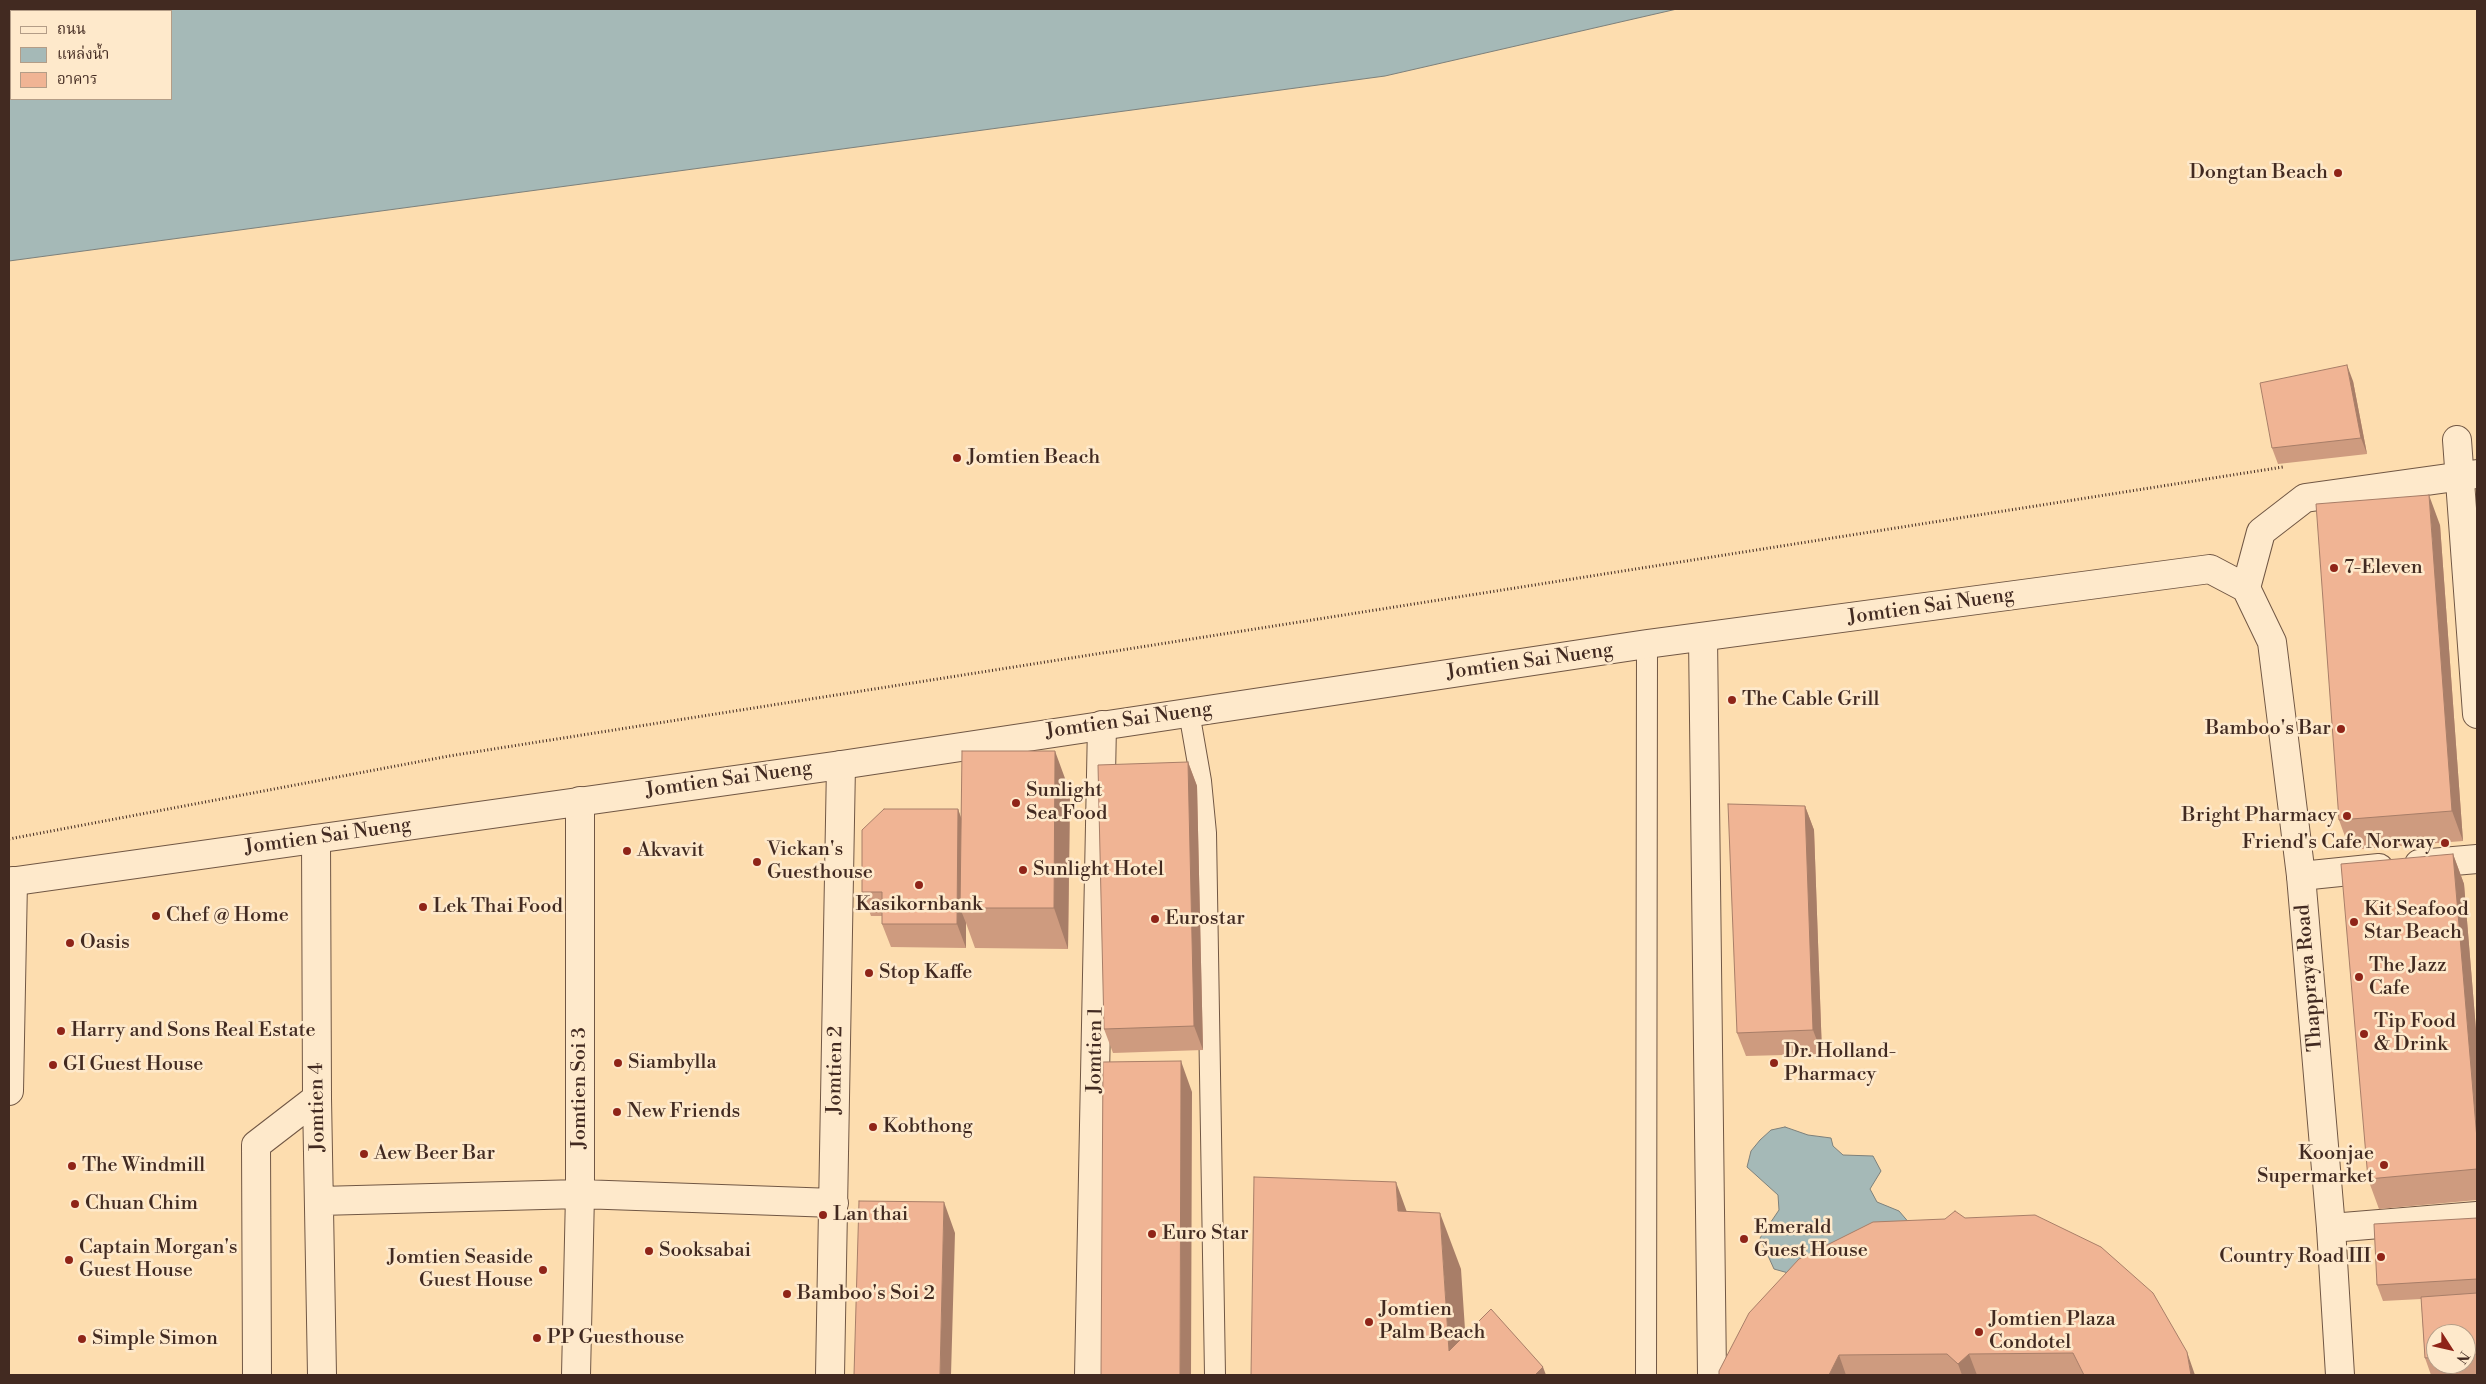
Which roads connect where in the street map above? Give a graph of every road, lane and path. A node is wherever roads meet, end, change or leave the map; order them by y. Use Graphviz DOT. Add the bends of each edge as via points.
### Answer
graph roads {
  1 [pos="2458,440"];
  2 [pos="2288,466"];
  3 [pos="2469,476"];
  4 [pos="2246,588"];
  5 [pos="1703,637"];
  6 [pos="1647,644"];
  7 [pos="1189,712"];
  8 [pos="2477,714"];
  9 [pos="1102,725"];
  10 [pos="841,764"];
  11 [pos="580,801"];
  12 [pos="9,839"];
  13 [pos="316,839"];
  14 [pos="2477,859"];
  15 [pos="2301,876"];
  16 [pos="11,882"];
  17 [pos="9,1091"];
  18 [pos="317,1098"];
  19 [pos="580,1194"];
  20 [pos="320,1201"];
  21 [pos="834,1203"];
  22 [pos="2477,1216"];
  23 [pos="2331,1228"];
  24 [pos="256,1375"];
  25 [pos="322,1375"];
  26 [pos="576,1375"];
  27 [pos="830,1375"];
  28 [pos="1090,1375"];
  29 [pos="1215,1375"];
  30 [pos="1646,1375"];
  31 [pos="1712,1375"];
  32 [pos="2340,1375"];
  1 -- 3 [label="street"];
  2 -- 12 [label="path" via="450,756"];
  3 -- 4 [label="street" via="2305,498 2261,532"];
  3 -- 8 [label="street"];
  4 -- 5 [label="street, Jomtien Sai Nueng" via="2210,569"];
  4 -- 15 [label="street, Thappraya Road" via="2272,642"];
  5 -- 6 [label="street, Jomtien Sai Nueng"];
  5 -- 31 [label="street"];
  6 -- 7 [label="street, Jomtien Sai Nueng"];
  6 -- 30 [label="lane"];
  7 -- 9 [label="street, Jomtien Sai Nueng"];
  7 -- 29 [label="lane" via="1206,833"];
  9 -- 10 [label="street, Jomtien Sai Nueng"];
  9 -- 28 [label="street, Jomtien 1"];
  10 -- 11 [label="street, Jomtien Sai Nueng"];
  10 -- 21 [label="street, Jomtien 2"];
  11 -- 13 [label="street, Jomtien Sai Nueng"];
  11 -- 19 [label="street, Jomtien Soi 3"];
  13 -- 16 [label="street, Jomtien Sai Nueng"];
  13 -- 18 [label="street, Jomtien 4"];
  14 -- 15 [label="street"];
  15 -- 23 [label="street, Thappraya Road"];
  16 -- 17 [label="street"];
  18 -- 20 [label="street, Jomtien 4"];
  18 -- 24 [label="street" via="256,1145"];
  19 -- 20 [label="street"];
  19 -- 21 [label="street"];
  19 -- 26 [label="street, Jomtien Soi 3"];
  20 -- 25 [label="street, Jomtien 4"];
  21 -- 27 [label="street, Jomtien 2"];
  22 -- 23 [label="street"];
  23 -- 32 [label="street, Thappraya Road"];
}
